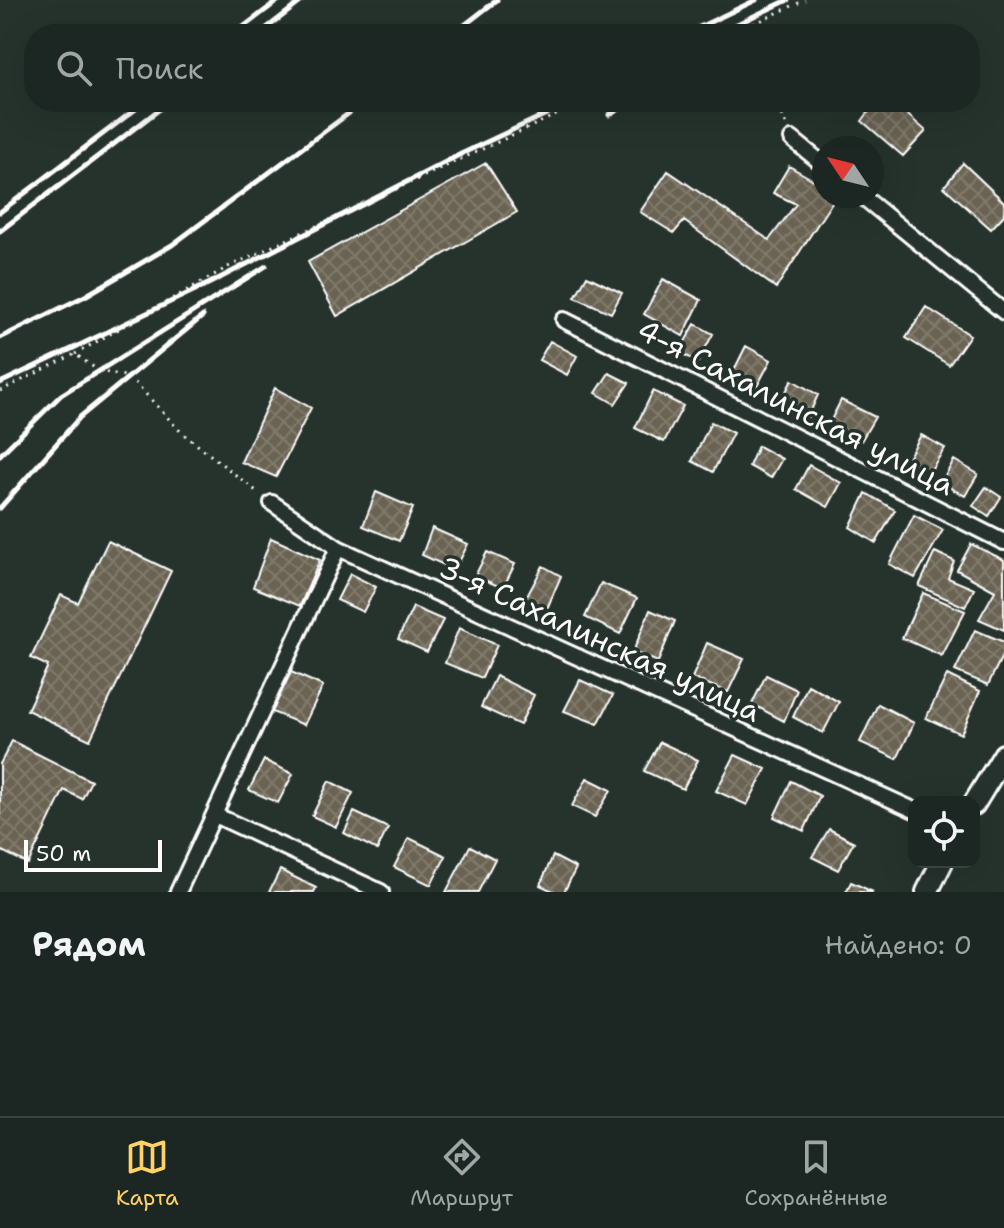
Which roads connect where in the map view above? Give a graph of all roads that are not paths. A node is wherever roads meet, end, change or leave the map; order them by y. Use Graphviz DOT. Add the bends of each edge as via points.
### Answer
graph roads {
  1 [pos="792,139"];
  2 [pos="812,155"];
  3 [pos="877,208"];
  4 [pos="1004,312"];
  5 [pos="564,320"];
  6 [pos="272,503"];
  7 [pos="1004,542"];
  8 [pos="338,548"];
  9 [pos="1004,755"];
  10 [pos="979,796"];
  11 [pos="908,807"];
  12 [pos="215,815"];
  13 [pos="939,868"];
  14 [pos="178,892"];
  15 [pos="381,892"];
  16 [pos="927,892"];
  1 -- 2 [label="street"];
  3 -- 4 [label="street"];
  5 -- 7 [label="street, 4-я Сахалинская улица"];
  6 -- 8 [label="street, 3-я Сахалинская улица"];
  8 -- 11 [label="street, 3-я Сахалинская улица"];
  8 -- 12 [label="street"];
  9 -- 10 [label="main road"];
  12 -- 14 [label="street"];
  12 -- 15 [label="street"];
  13 -- 16 [label="main road"];
}
